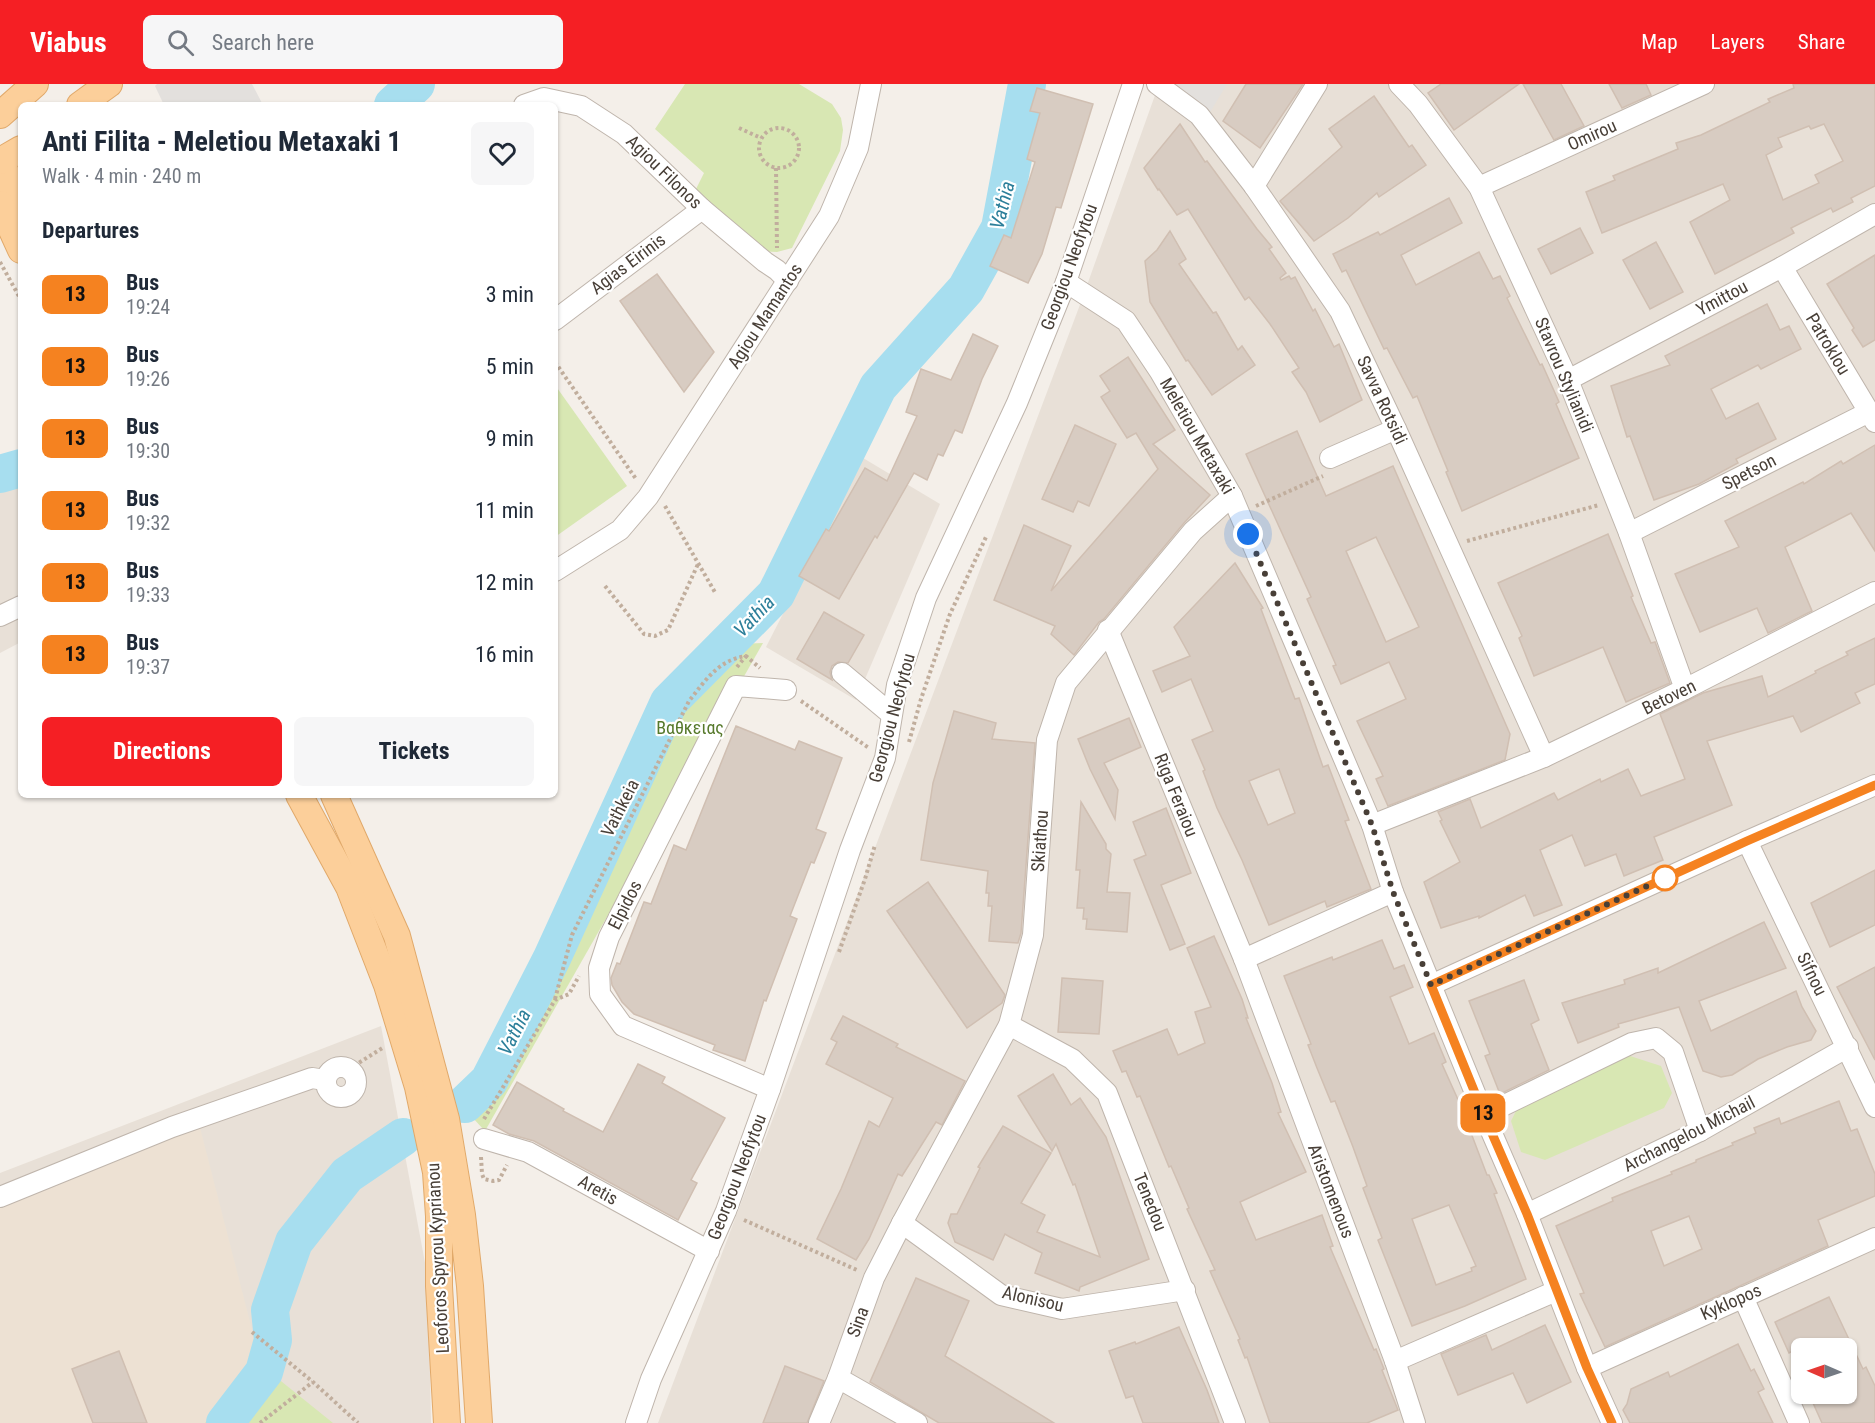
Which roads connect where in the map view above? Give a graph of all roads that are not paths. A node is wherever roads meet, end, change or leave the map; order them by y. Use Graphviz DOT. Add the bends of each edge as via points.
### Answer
graph roads {
  1 [pos="35,84"];
  2 [pos="1132,84"];
  3 [pos="1157,84"];
  4 [pos="1317,84"];
  5 [pos="1399,84"];
  6 [pos="1704,84"];
  7 [pos="867,86"];
  8 [pos="101,92"];
  9 [pos="85,102"];
  10 [pos="533,102"];
  11 [pos="0,115"];
  12 [pos="18,151"];
  13 [pos="0,161"];
  14 [pos="1254,186"];
  15 [pos="1479,187"];
  16 [pos="18,198"];
  17 [pos="0,204"];
  18 [pos="702,209"];
  19 [pos="1875,214"];
  20 [pos="0,243"];
  21 [pos="18,243"];
  22 [pos="18,262"];
  23 [pos="1782,267"];
  24 [pos="783,275"];
  25 [pos="1066,282"];
  26 [pos="558,318"];
  27 [pos="1568,380"];
  28 [pos="1872,417"];
  29 [pos="1396,429"];
  30 [pos="1330,458"];
  31 [pos="1235,505"];
  32 [pos="1629,532"];
  33 [pos="558,569"];
  34 [pos="1875,592"];
  35 [pos="18,607"];
  36 [pos="0,616"];
  37 [pos="1108,630"];
  38 [pos="842,673"];
  39 [pos="1685,689"];
  40 [pos="786,690"];
  41 [pos="891,714"];
  42 [pos="1544,757"];
  43 [pos="1875,785"];
  44 [pos="301,798"];
  45 [pos="335,798"];
  46 [pos="1372,825"];
  47 [pos="1747,841"];
  48 [pos="1393,892"];
  49 [pos="1244,959"];
  50 [pos="1431,985"];
  51 [pos="1009,1024"];
  52 [pos="1848,1047"];
  53 [pos="325,1080"];
  54 [pos="770,1089"];
  55 [pos="1875,1107"];
  56 [pos="1484,1115"];
  57 [pos="483,1130"];
  58 [pos="1700,1131"];
  59 [pos="0,1197"];
  60 [pos="1527,1214"];
  61 [pos="902,1223"];
  62 [pos="1875,1238"];
  63 [pos="708,1251"];
  64 [pos="1185,1290"];
  65 [pos="1557,1291"];
  66 [pos="1743,1297"];
  67 [pos="1395,1361"];
  68 [pos="1587,1368"];
  69 [pos="838,1378"];
  70 [pos="447,1423"];
  71 [pos="478,1423"];
  72 [pos="636,1423"];
  73 [pos="819,1423"];
  74 [pos="917,1423"];
  75 [pos="1235,1423"];
  76 [pos="1415,1423"];
  77 [pos="1612,1423"];
  78 [pos="1799,1423"];
  1 -- 11 [label="main road"];
  2 -- 25 [label="street, Georgiou Neofytou"];
  3 -- 14 [label="street, Savva Rotsidi" via="1199,115"];
  4 -- 14 [label="street"];
  5 -- 15 [label="street, Stavrou Stylianidi"];
  6 -- 15 [label="street, Omirou"];
  7 -- 24 [label="street, Agiou Mamantos" via="858,148 830,216"];
  8 -- 9 [label="main road"];
  10 -- 18 [label="street, Agiou Filonos" via="544,98 581,106 624,134"];
  12 -- 13 [label="main road"];
  13 -- 16 [label="main road"];
  14 -- 29 [label="street, Savva Rotsidi" via="1340,311"];
  15 -- 27 [label="street, Stavrou Stylianidi"];
  17 -- 21 [label="main road"];
  18 -- 24 [label="street, Agiou Filonos"];
  18 -- 26 [label="street, Agias Eirinis"];
  19 -- 23 [label="street, Ymittou"];
  20 -- 22 [label="main road"];
  23 -- 27 [label="street, Ymittou"];
  23 -- 28 [label="street, Patroklou"];
  24 -- 33 [label="street, Agiou Mamantos" via="651,492 620,530"];
  25 -- 31 [label="street, Meletiou Metaxaki" via="1126,321 1161,372"];
  25 -- 41 [label="street, Georgiou Neofytou" via="1017,404 926,598"];
  27 -- 32 [label="street, Stavrou Stylianidi"];
  28 -- 32 [label="street, Spetson"];
  29 -- 30 [label="street"];
  29 -- 42 [label="street, Savva Rotsidi"];
  31 -- 37 [label="street, Skiathou" via="1193,531"];
  31 -- 46 [label="street, Meletiou Metaxaki"];
  32 -- 39 [label="street, Stavrou Stylianidi"];
  34 -- 39 [label="street, Betoven"];
  35 -- 36 [label="street"];
  37 -- 49 [label="street, Riga Feraiou"];
  37 -- 51 [label="street, Skiathou" via="1066,683 1047,740 1033,935"];
  38 -- 41 [label="street"];
  39 -- 42 [label="street, Betoven"];
  40 -- 54 [label="street, Elpidos" via="736,686 609,937 598,968 600,994 623,1026"];
  41 -- 54 [label="street, Georgiou Neofytou" via="885,758"];
  42 -- 46 [label="street, Betoven"];
  43 -- 47 [label="street"];
  44 -- 70 [label="main road, Leoforos Spyrou Kyprianou" via="349,887 387,985 418,1087 436,1172"];
  45 -- 71 [label="main road, Leoforos Spyrou Kyprianou" via="397,936 446,1119 470,1286"];
  46 -- 48 [label="street, Meletiou Metaxaki"];
  47 -- 50 [label="street"];
  47 -- 52 [label="street, Sifnou"];
  48 -- 49 [label="street"];
  48 -- 50 [label="street, Meletiou Metaxaki"];
  49 -- 67 [label="street, Aristomenous"];
  50 -- 56 [label="street, Meletiou Metaxaki"];
  51 -- 61 [label="street, Skiathou"];
  51 -- 64 [label="street, Tenedou" via="1072,1059 1107,1094"];
  52 -- 55 [label="street, Sifnou"];
  52 -- 58 [label="street, Archangelou Michail"];
  53 -- 53 [label="street" via="327,1090 334,1096 348,1096 356,1083 353,1073 344,1067 333,1068"];
  53 -- 59 [label="street" via="312,1078 172,1127"];
  54 -- 63 [label="street, Georgiou Neofytou"];
  56 -- 58 [label="street" via="1632,1043 1656,1038 1673,1052"];
  56 -- 60 [label="street, Meletiou Metaxaki"];
  57 -- 63 [label="street, Aretis"];
  58 -- 60 [label="street, Archangelou Michail"];
  60 -- 65 [label="street, Meletiou Metaxaki"];
  61 -- 64 [label="street, Alonisou" via="1000,1294 1062,1309"];
  61 -- 69 [label="street, Sina" via="874,1278"];
  62 -- 66 [label="street, Kyklopos"];
  63 -- 72 [label="street, Georgiou Neofytou" via="651,1379"];
  64 -- 75 [label="street, Tenedou"];
  65 -- 67 [label="street"];
  65 -- 68 [label="street, Meletiou Metaxaki"];
  66 -- 68 [label="street, Kyklopos"];
  66 -- 78 [label="street"];
  67 -- 76 [label="street, Aristomenous"];
  68 -- 77 [label="street, Meletiou Metaxaki"];
  69 -- 73 [label="street, Sina"];
  69 -- 74 [label="street"];
}
